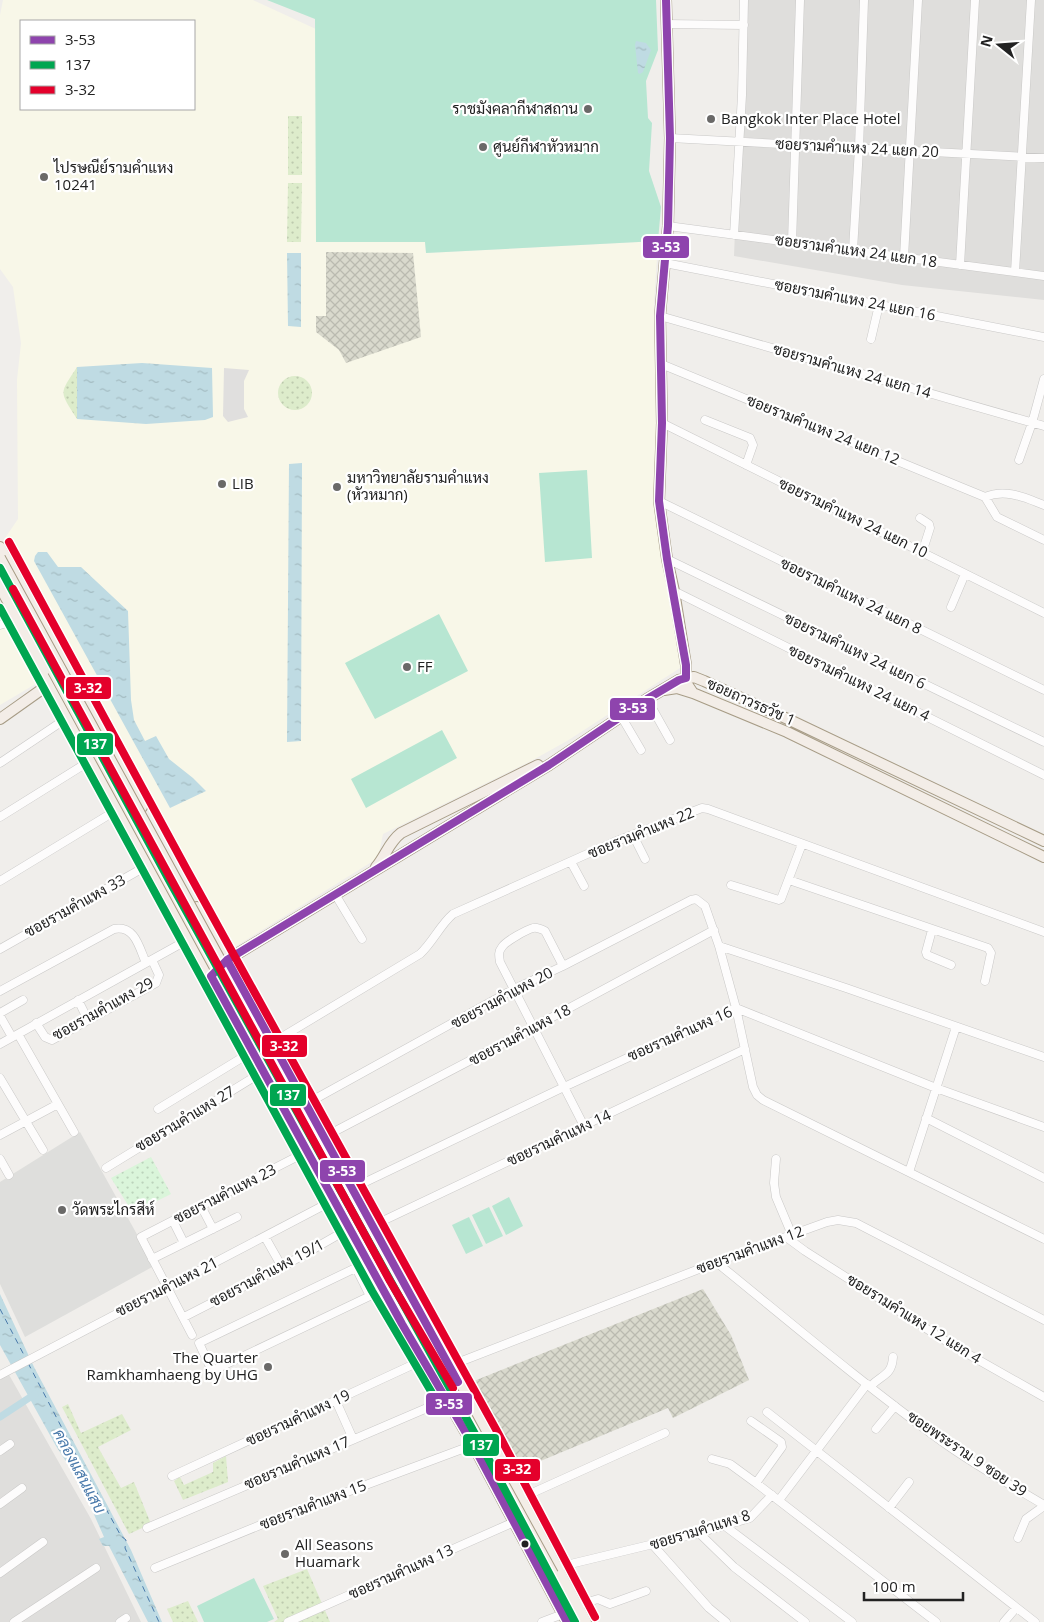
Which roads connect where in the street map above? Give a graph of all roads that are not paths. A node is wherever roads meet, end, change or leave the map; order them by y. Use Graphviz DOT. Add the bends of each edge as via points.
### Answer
graph roads {
  1 [pos="666,0"];
  2 [pos="744,0"];
  3 [pos="800,0"];
  4 [pos="864,0"];
  5 [pos="918,0"];
  6 [pos="975,0"];
  7 [pos="1031,0"];
  8 [pos="666,24"];
  9 [pos="744,25"];
  10 [pos="670,138"];
  11 [pos="739,142"];
  12 [pos="795,145"];
  13 [pos="859,148"];
  14 [pos="911,151"];
  15 [pos="967,154"];
  16 [pos="1022,157"];
  17 [pos="1044,158"];
  18 [pos="668,226"];
  19 [pos="734,234"];
  20 [pos="792,242"];
  21 [pos="853,250"];
  22 [pos="904,257"];
  23 [pos="665,263"];
  24 [pos="960,265"];
  25 [pos="1015,272"];
  26 [pos="1044,276"];
  27 [pos="879,305"];
  28 [pos="660,316"];
  29 [pos="1044,338"];
  30 [pos="871,339"];
  31 [pos="661,364"];
  32 [pos="1044,379"];
  33 [pos="705,420"];
  34 [pos="662,423"];
  35 [pos="1032,423"];
  36 [pos="1044,426"];
  37 [pos="1019,460"];
  38 [pos="746,465"];
  39 [pos="985,497"];
  40 [pos="659,501"];
  41 [pos="1044,505"];
  42 [pos="920,518"];
  43 [pos="1044,540"];
  44 [pos="0,547"];
  45 [pos="922,552"];
  46 [pos="0,558"];
  47 [pos="667,559"];
  48 [pos="0,574"];
  49 [pos="965,574"];
  50 [pos="0,587"];
  51 [pos="674,591"];
  52 [pos="951,608"];
  53 [pos="1044,614"];
  54 [pos="18,620"];
  55 [pos="0,625"];
  56 [pos="686,665"];
  57 [pos="69,672"];
  58 [pos="686,678"];
  59 [pos="704,681"];
  60 [pos="52,683"];
  61 [pos="1044,690"];
  62 [pos="661,691"];
  63 [pos="693,693"];
  64 [pos="647,699"];
  65 [pos="70,716"];
  66 [pos="621,716"];
  67 [pos="0,718"];
  68 [pos="792,721"];
  69 [pos="787,732"];
  70 [pos="670,740"];
  71 [pos="1044,742"];
  72 [pos="577,747"];
  73 [pos="641,750"];
  74 [pos="93,759"];
  75 [pos="0,763"];
  76 [pos="1044,776"];
  77 [pos="120,808"];
  78 [pos="464,816"];
  79 [pos="0,817"];
  80 [pos="418,825"];
  81 [pos="632,835"];
  82 [pos="1044,841"];
  83 [pos="802,844"];
  84 [pos="1044,857"];
  85 [pos="644,859"];
  86 [pos="571,862"];
  87 [pos="150,864"];
  88 [pos="372,871"];
  89 [pos="789,880"];
  90 [pos="0,881"];
  91 [pos="731,885"];
  92 [pos="584,886"];
  93 [pos="335,894"];
  94 [pos="714,930"];
  95 [pos="932,930"];
  96 [pos="1044,932"];
  97 [pos="191,938"];
  98 [pos="362,939"];
  99 [pos="719,946"];
  100 [pos="0,948"];
  101 [pos="227,960"];
  102 [pos="149,961"];
  103 [pos="951,965"];
  104 [pos="563,966"];
  105 [pos="211,976"];
  106 [pos="985,981"];
  107 [pos="514,989"];
  108 [pos="0,991"];
  109 [pos="23,1000"];
  110 [pos="78,1000"];
  111 [pos="736,1008"];
  112 [pos="0,1015"];
  113 [pos="88,1020"];
  114 [pos="36,1023"];
  115 [pos="534,1027"];
  116 [pos="956,1027"];
  117 [pos="15,1035"];
  118 [pos="272,1043"];
  119 [pos="0,1044"];
  120 [pos="745,1049"];
  121 [pos="253,1051"];
  122 [pos="1044,1057"];
  123 [pos="264,1071"];
  124 [pos="0,1078"];
  125 [pos="296,1087"];
  126 [pos="564,1087"];
  127 [pos="936,1088"];
  128 [pos="278,1097"];
  129 [pos="58,1104"];
  130 [pos="306,1104"];
  131 [pos="158,1109"];
  132 [pos="926,1118"];
  133 [pos="26,1122"];
  134 [pos="584,1126"];
  135 [pos="1044,1127"];
  136 [pos="74,1132"];
  137 [pos="0,1136"];
  138 [pos="324,1137"];
  139 [pos="43,1150"];
  140 [pos="308,1150"];
  141 [pos="0,1159"];
  142 [pos="776,1159"];
  143 [pos="106,1168"];
  144 [pos="909,1172"];
  145 [pos="9,1175"];
  146 [pos="1044,1178"];
  147 [pos="352,1188"];
  148 [pos="334,1200"];
  149 [pos="201,1206"];
  150 [pos="237,1217"];
  151 [pos="173,1221"];
  152 [pos="372,1226"];
  153 [pos="350,1228"];
  154 [pos="213,1229"];
  155 [pos="789,1236"];
  156 [pos="265,1237"];
  157 [pos="1044,1240"];
  158 [pos="184,1243"];
  159 [pos="152,1259"];
  160 [pos="368,1262"];
  161 [pos="716,1262"];
  162 [pos="282,1267"];
  163 [pos="356,1268"];
  164 [pos="168,1287"];
  165 [pos="184,1317"];
  166 [pos="1044,1320"];
  167 [pos="192,1335"];
  168 [pos="893,1357"];
  169 [pos="423,1360"];
  170 [pos="449,1366"];
  171 [pos="2,1374"];
  172 [pos="869,1385"];
  173 [pos="446,1397"];
  174 [pos="1044,1397"];
  175 [pos="336,1401"];
  176 [pos="895,1406"];
  177 [pos="767,1412"];
  178 [pos="751,1420"];
  179 [pos="876,1429"];
  180 [pos="665,1433"];
  181 [pos="353,1439"];
  182 [pos="10,1444"];
  183 [pos="473,1445"];
  184 [pos="0,1450"];
  185 [pos="816,1450"];
  186 [pos="712,1459"];
  187 [pos="172,1476"];
  188 [pos="909,1482"];
  189 [pos="756,1483"];
  190 [pos="22,1488"];
  191 [pos="776,1497"];
  192 [pos="521,1498"];
  193 [pos="0,1504"];
  194 [pos="1044,1506"];
  195 [pos="889,1508"];
  196 [pos="514,1522"];
  197 [pos="726,1526"];
  198 [pos="147,1528"];
  199 [pos="699,1533"];
  200 [pos="1018,1538"];
  201 [pos="43,1542"];
  202 [pos="652,1544"];
  203 [pos="96,1568"];
  204 [pos="155,1568"];
  205 [pos="556,1570"];
  206 [pos="0,1573"];
  207 [pos="646,1591"];
  208 [pos="578,1605"];
  209 [pos="1016,1608"];
  210 [pos="565,1618"];
  211 [pos="14,1622"];
  212 [pos="288,1622"];
  213 [pos="542,1622"];
  214 [pos="580,1622"];
  215 [pos="586,1622"];
  216 [pos="726,1622"];
  217 [pos="805,1622"];
  218 [pos="852,1622"];
  219 [pos="936,1622"];
  220 [pos="1004,1622"];
  221 [pos="1035,1622"];
  1 -- 8 [label="main road"];
  2 -- 9 [label="street"];
  3 -- 12 [label="street"];
  4 -- 13 [label="street"];
  5 -- 14 [label="street"];
  6 -- 15 [label="street"];
  7 -- 16 [label="street"];
  8 -- 9 [label="street"];
  8 -- 10 [label="main road"];
  9 -- 11 [label="street"];
  10 -- 11 [label="street, ซอยรามคำแหง 24 แยก 20"];
  10 -- 18 [label="main road"];
  11 -- 12 [label="street, ซอยรามคำแหง 24 แยก 20"];
  11 -- 19 [label="street"];
  12 -- 13 [label="street, ซอยรามคำแหง 24 แยก 20"];
  12 -- 20 [label="street"];
  13 -- 14 [label="street, ซอยรามคำแหง 24 แยก 20"];
  13 -- 21 [label="street"];
  14 -- 15 [label="street, ซอยรามคำแหง 24 แยก 20"];
  14 -- 22 [label="street"];
  15 -- 16 [label="street, ซอยรามคำแหง 24 แยก 20"];
  15 -- 24 [label="street"];
  16 -- 17 [label="street, ซอยรามคำแหง 24 แยก 20"];
  16 -- 25 [label="street"];
  18 -- 19 [label="street, ซอยรามคำแหง 24 แยก 18"];
  18 -- 23 [label="main road"];
  19 -- 20 [label="street, ซอยรามคำแหง 24 แยก 18"];
  20 -- 21 [label="street, ซอยรามคำแหง 24 แยก 18"];
  21 -- 22 [label="street, ซอยรามคำแหง 24 แยก 18"];
  22 -- 24 [label="street, ซอยรามคำแหง 24 แยก 18"];
  23 -- 27 [label="street, ซอยรามคำแหง 24 แยก 16"];
  23 -- 28 [label="main road"];
  24 -- 25 [label="street, ซอยรามคำแหง 24 แยก 18"];
  25 -- 26 [label="street, ซอยรามคำแหง 24 แยก 18"];
  27 -- 29 [label="street, ซอยรามคำแหง 24 แยก 16"];
  27 -- 30 [label="street"];
  28 -- 31 [label="main road"];
  28 -- 35 [label="street, ซอยรามคำแหง 24 แยก 14"];
  31 -- 34 [label="main road"];
  31 -- 39 [label="street, ซอยรามคำแหง 24 แยก 12"];
  32 -- 35 [label="street"];
  33 -- 38 [label="street" via="750,438 753,445"];
  34 -- 38 [label="street, ซอยรามคำแหง 24 แยก 10"];
  34 -- 40 [label="main road"];
  35 -- 36 [label="street, ซอยรามคำแหง 24 แยก 14"];
  35 -- 37 [label="street"];
  38 -- 45 [label="street, ซอยรามคำแหง 24 แยก 10"];
  39 -- 41 [label="street" via="1014,494"];
  39 -- 43 [label="street" via="997,517"];
  40 -- 47 [label="main road"];
  40 -- 61 [label="street, ซอยรามคำแหง 24 แยก 8"];
  42 -- 45 [label="street" via="930,528"];
  44 -- 57 [label="main road"];
  45 -- 49 [label="street, ซอยรามคำแหง 24 แยก 10"];
  46 -- 205 [label="main road, bridge" via="363,1221 440,1368"];
  47 -- 51 [label="main road"];
  47 -- 71 [label="street, ซอยรามคำแหง 24 แยก 6"];
  48 -- 173 [label="main road, bridge" via="408,1321"];
  49 -- 52 [label="street"];
  49 -- 53 [label="street, ซอยรามคำแหง 24 แยก 10"];
  50 -- 54 [label="main road"];
  51 -- 56 [label="main road"];
  51 -- 76 [label="street, ซอยรามคำแหง 24 แยก 4"];
  54 -- 55 [label="street"];
  54 -- 60 [label="main road"];
  56 -- 58 [label="main road"];
  56 -- 59 [label="main road"];
  56 -- 62 [label="main road"];
  57 -- 60 [label="main road"];
  57 -- 101 [label="main road"];
  58 -- 59 [label="main road, ซอยถาวรธวัช 1"];
  58 -- 62 [label="main road"];
  58 -- 63 [label="main road, ซอยถาวรธวัช 1"];
  59 -- 68 [label="main road, ซอยถาวรธวัช 1"];
  60 -- 65 [label="main road"];
  60 -- 67 [label="main road"];
  62 -- 63 [label="main road" via="677,688"];
  62 -- 64 [label="main road"];
  63 -- 69 [label="main road, ซอยถาวรธวัช 1"];
  64 -- 66 [label="main road"];
  64 -- 70 [label="street"];
  65 -- 74 [label="main road"];
  65 -- 75 [label="street"];
  66 -- 72 [label="main road"];
  66 -- 73 [label="street"];
  68 -- 69 [label="main road" via="788,720 783,728"];
  68 -- 82 [label="main road, ซอยถาวรธวัช 1"];
  69 -- 84 [label="main road, ซอยถาวรธวัช 1"];
  72 -- 78 [label="main road"];
  72 -- 80 [label="main road"];
  74 -- 77 [label="main road"];
  74 -- 79 [label="street"];
  77 -- 87 [label="main road"];
  77 -- 90 [label="street"];
  78 -- 80 [label="main road" via="410,842 406,834"];
  78 -- 88 [label="main road"];
  80 -- 88 [label="main road" via="395,837"];
  81 -- 83 [label="street, ซอยรามคำแหง 22" via="702,808"];
  81 -- 85 [label="street"];
  81 -- 86 [label="street, ซอยรามคำแหง 22"];
  83 -- 89 [label="street"];
  83 -- 96 [label="street, ซอยรามคำแหง 22"];
  86 -- 92 [label="street"];
  86 -- 118 [label="street, ซอยรามคำแหง 22" via="453,914 420,954"];
  87 -- 97 [label="main road"];
  87 -- 100 [label="street, ซอยรามคำแหง 33"];
  88 -- 93 [label="main road"];
  89 -- 91 [label="street" via="779,900"];
  89 -- 95 [label="street"];
  93 -- 98 [label="street"];
  93 -- 101 [label="main road"];
  94 -- 99 [label="street"];
  94 -- 104 [label="street, ซอยรามคำแหง 20" via="705,906 701,901 690,900"];
  94 -- 115 [label="street, ซอยรามคำแหง 18"];
  95 -- 103 [label="street" via="927,955"];
  95 -- 106 [label="street" via="988,948 991,953"];
  97 -- 102 [label="street, ซอยรามคำแหง 29"];
  97 -- 105 [label="main road"];
  99 -- 111 [label="street"];
  99 -- 116 [label="street"];
  101 -- 105 [label="main road"];
  101 -- 118 [label="main road"];
  102 -- 108 [label="street" via="132,932 126,928 114,929"];
  102 -- 110 [label="street, ซอยรามคำแหง 29"];
  102 -- 113 [label="street, ซอยรามคำแหง 29" via="159,975 156,983"];
  104 -- 107 [label="street, ซอยรามคำแหง 20"];
  104 -- 107 [label="street" via="545,931 534,928 508,941 498,954"];
  105 -- 121 [label="main road"];
  107 -- 115 [label="street"];
  107 -- 130 [label="street, ซอยรามคำแหง 20"];
  109 -- 112 [label="street"];
  110 -- 113 [label="street"];
  110 -- 114 [label="street, ซอยรามคำแหง 29"];
  111 -- 120 [label="street"];
  111 -- 126 [label="street, ซอยรามคำแหง 16"];
  111 -- 127 [label="street, ซอยรามคำแหง 16"];
  112 -- 117 [label="street"];
  113 -- 114 [label="street, ซอยรามคำแหง 29" via="52,1040 45,1037"];
  114 -- 117 [label="street, ซอยรามคำแหง 29"];
  115 -- 126 [label="street"];
  115 -- 138 [label="street, ซอยรามคำแหง 18"];
  116 -- 122 [label="street"];
  116 -- 127 [label="street"];
  117 -- 119 [label="street, ซอยรามคำแหง 29"];
  117 -- 129 [label="street"];
  118 -- 125 [label="main road"];
  120 -- 134 [label="street, ซอยรามคำแหง 14"];
  120 -- 144 [label="street" via="754,1087 763,1100"];
  121 -- 123 [label="main road"];
  121 -- 131 [label="street, ซอยรามคำแหง 27"];
  123 -- 128 [label="main road"];
  123 -- 143 [label="street, ซอยรามคำแหง 27"];
  124 -- 133 [label="street"];
  125 -- 128 [label="main road"];
  125 -- 130 [label="main road"];
  126 -- 134 [label="street"];
  126 -- 147 [label="street, ซอยรามคำแหง 16"];
  127 -- 132 [label="street"];
  127 -- 135 [label="street, ซอยรามคำแหง 16"];
  128 -- 140 [label="main road"];
  129 -- 133 [label="street"];
  129 -- 136 [label="street"];
  130 -- 138 [label="main road"];
  132 -- 144 [label="street"];
  132 -- 146 [label="street"];
  133 -- 137 [label="street"];
  133 -- 139 [label="street"];
  134 -- 152 [label="street, ซอยรามคำแหง 14"];
  138 -- 147 [label="main road"];
  140 -- 148 [label="main road"];
  140 -- 149 [label="street, ซอยรามคำแหง 23"];
  141 -- 145 [label="street"];
  142 -- 155 [label="street" via="776,1197"];
  144 -- 157 [label="street"];
  147 -- 152 [label="main road"];
  148 -- 153 [label="main road"];
  148 -- 156 [label="street, ซอยรามคำแหง 21"];
  149 -- 151 [label="street, ซอยรามคำแหง 23"];
  149 -- 154 [label="street"];
  150 -- 154 [label="street"];
  151 -- 158 [label="street"];
  151 -- 159 [label="street, ซอยรามคำแหง 23" via="141,1237"];
  152 -- 170 [label="main road"];
  153 -- 160 [label="main road"];
  153 -- 162 [label="street, ซอยรามคำแหง 19/1"];
  154 -- 158 [label="street"];
  155 -- 161 [label="street, ซอยรามคำแหง 12"];
  155 -- 166 [label="street, ซอยรามคำแหง 12" via="832,1221 847,1220"];
  155 -- 174 [label="street, ซอยรามคำแหง 12 แยก 4" via="806,1251 952,1345"];
  156 -- 162 [label="street"];
  156 -- 164 [label="street, ซอยรามคำแหง 21"];
  158 -- 159 [label="street"];
  159 -- 164 [label="street"];
  160 -- 163 [label="street"];
  160 -- 169 [label="main road"];
  161 -- 170 [label="street, ซอยรามคำแหง 12"];
  161 -- 172 [label="street, ซอยพระราม 9 ซอย 39"];
  162 -- 165 [label="street, ซอยรามคำแหง 19/1"];
  163 -- 163 [label="street" via="199,1343 212,1370 370,1296"];
  164 -- 165 [label="street"];
  164 -- 171 [label="street, ซอยรามคำแหง 21"];
  165 -- 167 [label="street"];
  168 -- 172 [label="street, ซอยรามคำแหง 8" via="891,1369"];
  169 -- 173 [label="main road"];
  169 -- 175 [label="street, ซอยรามคำแหง 19"];
  170 -- 192 [label="main road"];
  172 -- 176 [label="street, ซอยพระราม 9 ซอย 39"];
  172 -- 185 [label="street, ซอยรามคำแหง 8"];
  173 -- 181 [label="street, ซอยรามคำแหง 17"];
  173 -- 183 [label="main road"];
  175 -- 181 [label="street"];
  175 -- 187 [label="street, ซอยรามคำแหง 19"];
  176 -- 179 [label="street"];
  176 -- 194 [label="street, ซอยพระราม 9 ซอย 39" via="942,1441"];
  177 -- 185 [label="street"];
  178 -- 189 [label="street" via="781,1442 782,1447"];
  180 -- 192 [label="street"];
  181 -- 198 [label="street, ซอยรามคำแหง 17"];
  182 -- 184 [label="street"];
  183 -- 196 [label="main road"];
  183 -- 204 [label="street, ซอยรามคำแหง 15"];
  185 -- 191 [label="street, ซอยรามคำแหง 8"];
  185 -- 195 [label="street"];
  186 -- 189 [label="street" via="730,1464"];
  188 -- 195 [label="street"];
  189 -- 191 [label="street"];
  190 -- 193 [label="street"];
  191 -- 197 [label="street, ซอยรามคำแหง 8" via="750,1518"];
  191 -- 219 [label="street"];
  192 -- 205 [label="main road"];
  194 -- 200 [label="street" via="1026,1520"];
  195 -- 209 [label="street"];
  196 -- 210 [label="main road"];
  196 -- 212 [label="street, ซอยรามคำแหง 13"];
  197 -- 199 [label="street, ซอยรามคำแหง 8"];
  197 -- 218 [label="street"];
  199 -- 202 [label="street, ซอยรามคำแหง 8"];
  199 -- 217 [label="street" via="734,1567"];
  201 -- 206 [label="street"];
  202 -- 205 [label="street, ซอยรามคำแหง 8"];
  202 -- 216 [label="street" via="709,1608"];
  203 -- 211 [label="street"];
  205 -- 208 [label="main road"];
  205 -- 214 [label="main road"];
  207 -- 208 [label="street" via="610,1604 598,1599"];
  208 -- 215 [label="main road"];
  209 -- 220 [label="street"];
  209 -- 221 [label="street"];
  210 -- 213 [label="street"];
}
